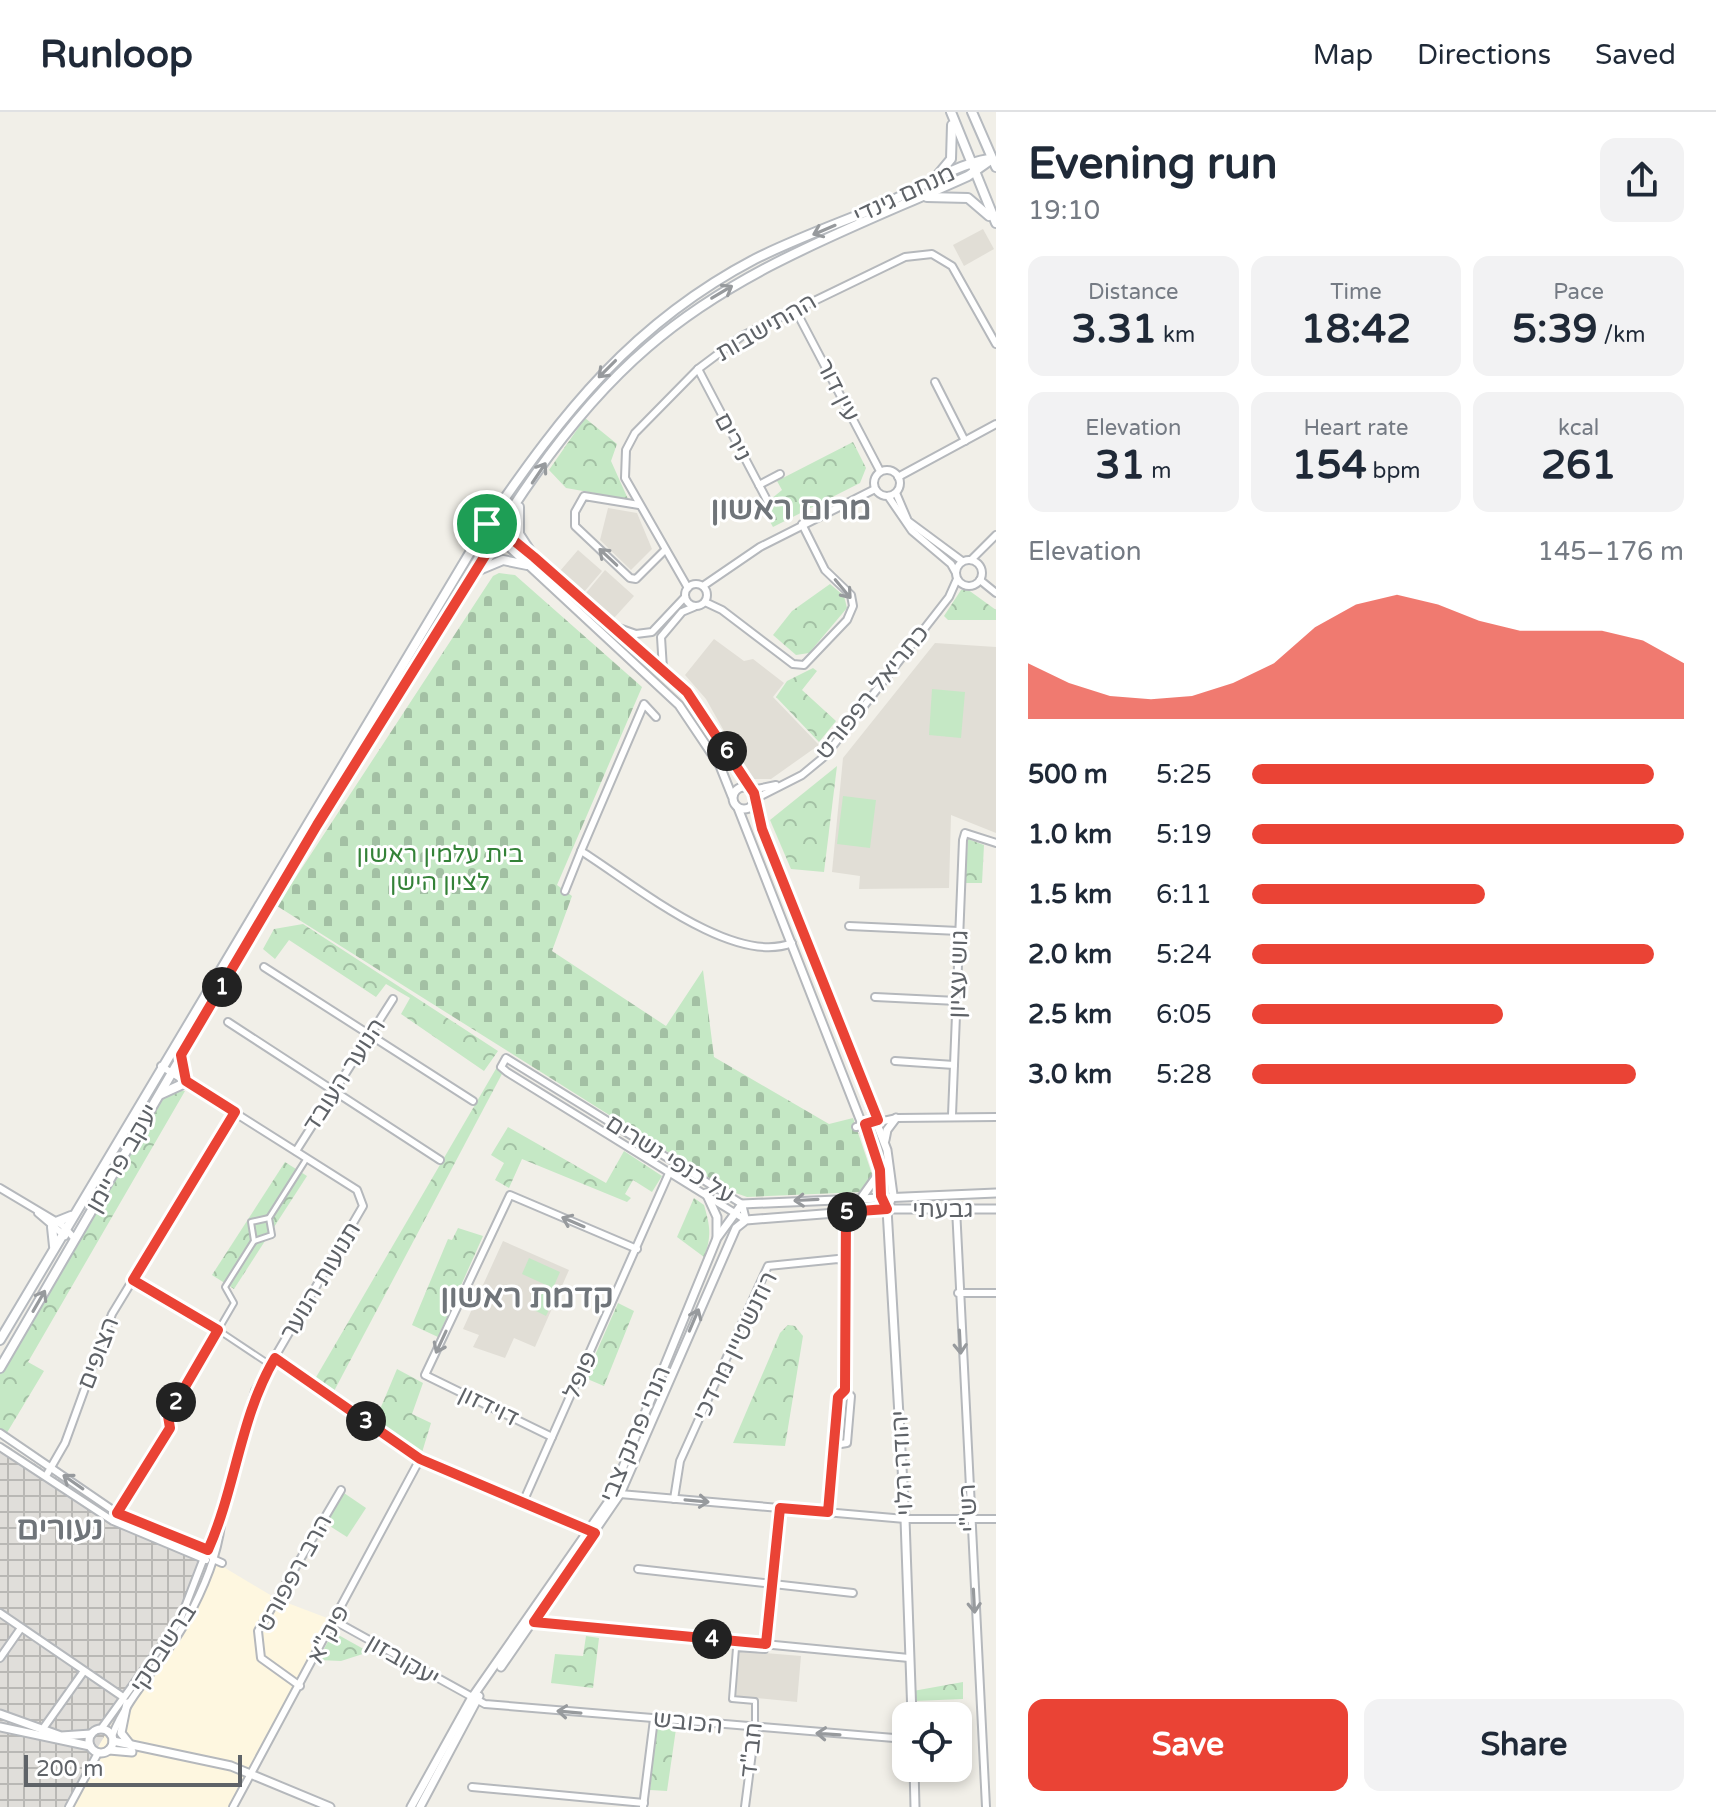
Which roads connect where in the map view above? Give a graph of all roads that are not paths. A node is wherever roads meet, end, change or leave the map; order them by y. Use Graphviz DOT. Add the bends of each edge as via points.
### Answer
graph roads {
  1 [pos="951,112"];
  2 [pos="972,112"];
  3 [pos="971,162"];
  4 [pos="994,163"];
  5 [pos="975,172"];
  6 [pos="922,188"];
  7 [pos="918,199"];
  8 [pos="996,226"];
  9 [pos="795,309"];
  10 [pos="996,344"];
  11 [pos="698,369"];
  12 [pos="935,382"];
  13 [pos="996,424"];
  14 [pos="965,441"];
  15 [pos="880,471"];
  16 [pos="780,474"];
  17 [pos="898,477"];
  18 [pos="759,485"];
  19 [pos="875,489"];
  20 [pos="524,494"];
  21 [pos="892,494"];
  22 [pos="769,504"];
  23 [pos="639,505"];
  24 [pos="487,524"];
  25 [pos="802,524"];
  26 [pos="499,534"];
  27 [pos="996,535"];
  28 [pos="987,546"];
  29 [pos="665,550"];
  30 [pos="534,557"];
  31 [pos="971,560"];
  32 [pos="962,561"];
  33 [pos="527,565"];
  34 [pos="979,565"];
  35 [pos="472,576"];
  36 [pos="956,576"];
  37 [pos="980,580"];
  38 [pos="963,585"];
  39 [pos="703,586"];
  40 [pos="688,588"];
  41 [pos="952,592"];
  42 [pos="996,593"];
  43 [pos="685,597"];
  44 [pos="705,602"];
  45 [pos="694,607"];
  46 [pos="619,628"];
  47 [pos="663,669"];
  48 [pos="656,717"];
  49 [pos="784,783"];
  50 [pos="750,789"];
  51 [pos="732,796"];
  52 [pos="754,802"];
  53 [pos="738,808"];
  54 [pos="996,843"];
  55 [pos="581,851"];
  56 [pos="565,891"];
  57 [pos="849,926"];
  58 [pos="959,931"];
  59 [pos="792,943"];
  60 [pos="264,967"];
  61 [pos="875,997"];
  62 [pos="393,999"];
  63 [pos="957,1001"];
  64 [pos="228,1022"];
  65 [pos="371,1035"];
  66 [pos="181,1055"];
  67 [pos="895,1061"];
  68 [pos="954,1065"];
  69 [pos="161,1066"];
  70 [pos="171,1073"];
  71 [pos="188,1083"];
  72 [pos="335,1091"];
  73 [pos="158,1097"];
  74 [pos="473,1101"];
  75 [pos="235,1112"];
  76 [pos="952,1115"];
  77 [pos="996,1117"];
  78 [pos="896,1118"];
  79 [pos="878,1120"];
  80 [pos="860,1126"];
  81 [pos="885,1143"];
  82 [pos="296,1151"];
  83 [pos="307,1158"];
  84 [pos="440,1160"];
  85 [pos="674,1162"];
  86 [pos="880,1170"];
  87 [pos="670,1171"];
  88 [pos="0,1188"];
  89 [pos="706,1193"];
  90 [pos="996,1193"];
  91 [pos="893,1195"];
  92 [pos="881,1196"];
  93 [pos="862,1197"];
  94 [pos="742,1204"];
  95 [pos="956,1208"];
  96 [pos="887,1209"];
  97 [pos="996,1209"];
  98 [pos="734,1212"];
  99 [pos="846,1212"];
  100 [pos="74,1213"];
  101 [pos="269,1218"];
  102 [pos="746,1220"];
  103 [pos="54,1225"];
  104 [pos="64,1232"];
  105 [pos="846,1237"];
  106 [pos="717,1238"];
  107 [pos="75,1239"];
  108 [pos="254,1241"];
  109 [pos="54,1249"];
  110 [pos="637,1249"];
  111 [pos="847,1264"];
  112 [pos="133,1280"];
  113 [pos="958,1293"];
  114 [pos="996,1293"];
  115 [pos="218,1330"];
  116 [pos="0,1340"];
  117 [pos="275,1358"];
  118 [pos="271,1365"];
  119 [pos="0,1368"];
  120 [pos="845,1390"];
  121 [pos="0,1433"];
  122 [pos="552,1437"];
  123 [pos="835,1445"];
  124 [pos="0,1447"];
  125 [pos="420,1459"];
  126 [pos="51,1466"];
  127 [pos="46,1476"];
  128 [pos="341,1490"];
  129 [pos="620,1494"];
  130 [pos="674,1499"];
  131 [pos="524,1500"];
  132 [pos="780,1508"];
  133 [pos="222,1511"];
  134 [pos="828,1512"];
  135 [pos="117,1513"];
  136 [pos="905,1519"];
  137 [pos="969,1519"];
  138 [pos="996,1519"];
  139 [pos="113,1521"];
  140 [pos="592,1531"];
  141 [pos="208,1550"];
  142 [pos="213,1559"];
  143 [pos="204,1560"];
  144 [pos="222,1563"];
  145 [pos="638,1569"];
  146 [pos="772,1584"];
  147 [pos="853,1593"];
  148 [pos="0,1613"];
  149 [pos="335,1621"];
  150 [pos="534,1622"];
  151 [pos="21,1628"];
  152 [pos="766,1644"];
  153 [pos="0,1658"];
  154 [pos="909,1658"];
  155 [pos="84,1671"];
  156 [pos="300,1686"];
  157 [pos="475,1698"];
  158 [pos="125,1700"];
  159 [pos="911,1702"];
  160 [pos="485,1704"];
  161 [pos="0,1714"];
  162 [pos="654,1719"];
  163 [pos="0,1727"];
  164 [pos="101,1729"];
  165 [pos="755,1729"];
  166 [pos="41,1733"];
  167 [pos="91,1734"];
  168 [pos="892,1738"];
  169 [pos="113,1739"];
  170 [pos="90,1746"];
  171 [pos="134,1748"];
  172 [pos="109,1750"];
  173 [pos="98,1753"];
  174 [pos="250,1778"];
  175 [pos="914,1782"];
  176 [pos="472,1787"];
  177 [pos="643,1805"];
  178 [pos="69,1807"];
  179 [pos="233,1807"];
  180 [pos="317,1807"];
  181 [pos="330,1807"];
  182 [pos="411,1807"];
  183 [pos="420,1807"];
  184 [pos="745,1807"];
  185 [pos="915,1807"];
  186 [pos="986,1807"];
  1 -- 3 [label="main road"];
  1 -- 6 [label="main road" via="951,159"];
  2 -- 4 [label="main road"];
  3 -- 4 [label="main road, מנחם גינדי"];
  3 -- 5 [label="main road"];
  3 -- 6 [label="main road, מנחם גינדי"];
  4 -- 5 [label="main road, מנחם גינדי"];
  5 -- 7 [label="main road, מנחם גינדי"];
  5 -- 8 [label="main road"];
  6 -- 24 [label="main road, מנחם גינדי, one-way" via="762,256 699,292 643,335 571,406"];
  7 -- 8 [label="main road" via="968,198"];
  20 -- 7 [label="main road, מנחם גינדי, one-way" via="580,414 686,316 775,263"];
  9 -- 10 [label="street, ההתישבות" via="905,257 932,254 960,276"];
  9 -- 11 [label="street, ההתישבות" via="742,336"];
  9 -- 15 [label="street, עין דור"];
  11 -- 18 [label="street, נירים"];
  11 -- 23 [label="street, ההתישבות" via="635,433 626,450 625,478"];
  12 -- 14 [label="street"];
  13 -- 14 [label="street"];
  14 -- 17 [label="street"];
  15 -- 17 [label="street"];
  15 -- 19 [label="street"];
  16 -- 18 [label="street"];
  17 -- 21 [label="street" via="900,485"];
  18 -- 22 [label="street, נירים"];
  19 -- 21 [label="street"];
  19 -- 25 [label="street"];
  20 -- 26 [label="main road, מנחם גינדי"];
  20 -- 30 [label="main road" via="517,527"];
  21 -- 32 [label="street" via="908,521"];
  21 -- 36 [label="street" via="904,523 951,564"];
  23 -- 29 [label="street, ההתישבות"];
  29 -- 23 [label="street, one-way" via="636,579 630,578 575,526 575,512 584,496"];
  24 -- 26 [label="street"];
  24 -- 69 [label="main road, יעקב פריימן"];
  25 -- 39 [label="street"];
  25 -- 44 [label="street, one-way" via="825,570 851,595 853,606 847,620 804,665 793,664"];
  26 -- 30 [label="street"];
  26 -- 33 [label="street"];
  26 -- 35 [label="main road, יעקב פריימן"];
  27 -- 28 [label="street"];
  28 -- 31 [label="street"];
  28 -- 34 [label="street"];
  29 -- 40 [label="street, ההתישבות"];
  30 -- 46 [label="street"];
  31 -- 32 [label="street"];
  31 -- 34 [label="street"];
  32 -- 36 [label="street"];
  33 -- 35 [label="main road" via="496,561"];
  33 -- 51 [label="street" via="679,705 720,766"];
  34 -- 37 [label="street"];
  35 -- 66 [label="main road, יעקב פריימן"];
  36 -- 38 [label="street"];
  36 -- 41 [label="street, כתריאל רפפורט"];
  37 -- 38 [label="street"];
  37 -- 42 [label="street"];
  38 -- 41 [label="street, כתריאל רפפורט"];
  39 -- 40 [label="street"];
  39 -- 44 [label="street"];
  40 -- 43 [label="street"];
  41 -- 49 [label="street, כתריאל רפפורט" via="825,756"];
  43 -- 45 [label="street"];
  43 -- 46 [label="street" via="652,632"];
  44 -- 45 [label="street"];
  45 -- 47 [label="street" via="682,612 661,637"];
  46 -- 47 [label="street"];
  47 -- 50 [label="street" via="701,709"];
  48 -- 55 [label="street" via="644,704"];
  49 -- 50 [label="street, כתריאל רפפורט"];
  49 -- 52 [label="street, כתריאל רפפורט"];
  50 -- 51 [label="street" via="738,788"];
  50 -- 52 [label="street"];
  51 -- 53 [label="street"];
  52 -- 53 [label="street" via="749,809"];
  52 -- 79 [label="street"];
  53 -- 59 [label="street"];
  54 -- 58 [label="street, גוש עציון" via="965,833"];
  55 -- 56 [label="street"];
  55 -- 59 [label="street" via="723,938 766,947"];
  57 -- 58 [label="street"];
  58 -- 63 [label="street, גוש עציון"];
  59 -- 80 [label="street"];
  60 -- 65 [label="street"];
  61 -- 63 [label="street"];
  62 -- 65 [label="street, הנוער העובד"];
  63 -- 68 [label="street, גוש עציון"];
  64 -- 72 [label="street"];
  65 -- 72 [label="street, הנוער העובד"];
  65 -- 74 [label="street"];
  66 -- 70 [label="main road, יעקב פריימן"];
  66 -- 71 [label="main road"];
  67 -- 68 [label="street"];
  68 -- 76 [label="street, גוש עציון"];
  69 -- 70 [label="street, תנועות הנוער"];
  69 -- 100 [label="main road, יעקב פריימן"];
  70 -- 71 [label="street, תנועות הנוער"];
  70 -- 73 [label="main road, יעקב פריימן"];
  71 -- 73 [label="main road"];
  71 -- 75 [label="street, תנועות הנוער"];
  72 -- 82 [label="street, הנוער העובד"];
  72 -- 84 [label="street"];
  73 -- 107 [label="main road, יעקב פריימן"];
  75 -- 82 [label="street, תנועות הנוער"];
  75 -- 112 [label="street, הצופים"];
  76 -- 77 [label="street"];
  76 -- 78 [label="street"];
  78 -- 79 [label="street"];
  78 -- 81 [label="street"];
  79 -- 80 [label="street"];
  79 -- 81 [label="street"];
  80 -- 86 [label="street"];
  81 -- 91 [label="street"];
  82 -- 83 [label="street, תנועות הנוער"];
  83 -- 101 [label="street"];
  83 -- 117 [label="street, תנועות הנוער" via="357,1190 363,1206"];
  85 -- 87 [label="street, פופל"];
  85 -- 87 [label="street, על כנפי נשרים" via="510,1058 501,1064"];
  85 -- 94 [label="street, על כנפי נשרים"];
  86 -- 92 [label="street"];
  86 -- 93 [label="street"];
  87 -- 89 [label="street, על כנפי נשרים"];
  87 -- 110 [label="street, פופל"];
  88 -- 103 [label="street"];
  89 -- 98 [label="street, על כנפי נשרים"];
  89 -- 106 [label="street" via="717,1217"];
  90 -- 91 [label="street, גבעתי"];
  91 -- 92 [label="street, גבעתי"];
  91 -- 96 [label="street"];
  92 -- 93 [label="street, גבעתי"];
  92 -- 96 [label="street"];
  93 -- 94 [label="street, גבעתי, one-way"];
  94 -- 98 [label="street"];
  94 -- 102 [label="street, על כנפי נשרים"];
  95 -- 96 [label="street, גבעתי"];
  95 -- 97 [label="street, גבעתי"];
  95 -- 113 [label="street, רש\"י"];
  96 -- 99 [label="street, גבעתי"];
  96 -- 136 [label="street, יהודה הלוי"];
  98 -- 102 [label="street, על כנפי נשרים"];
  98 -- 106 [label="street, הנרי פרנק צבי"];
  99 -- 102 [label="street, גבעתי"];
  99 -- 105 [label="street"];
  100 -- 103 [label="main road"];
  100 -- 104 [label="main road, יעקב פריימן"];
  101 -- 108 [label="street" via="272,1235"];
  101 -- 108 [label="street" via="251,1222"];
  129 -- 102 [label="street, הנרי פרנק צבי, one-way" via="728,1241"];
  103 -- 104 [label="street"];
  103 -- 109 [label="main road"];
  104 -- 107 [label="street"];
  104 -- 109 [label="main road, יעקב פריימן"];
  105 -- 111 [label="street"];
  106 -- 140 [label="street, הנרי פרנק צבי"];
  119 -- 107 [label="main road, יעקב פריימן, one-way"];
  108 -- 115 [label="street" via="225,1287 234,1303"];
  109 -- 116 [label="main road, יעקב פריימן"];
  110 -- 122 [label="street, פופל"];
  110 -- 122 [label="street, דוידזון, one-way" via="510,1195 425,1375"];
  111 -- 120 [label="street"];
  111 -- 130 [label="street, רוזנשטיין מרדכי" via="838,1259 768,1266 680,1461"];
  112 -- 115 [label="street"];
  112 -- 126 [label="street, הצופים" via="112,1314 65,1443"];
  113 -- 114 [label="street"];
  113 -- 137 [label="street, רש\"י, one-way"];
  115 -- 118 [label="street"];
  115 -- 135 [label="street" via="168,1416 170,1428"];
  117 -- 118 [label="street, תנועות הנוער"];
  117 -- 125 [label="street"];
  118 -- 133 [label="street, תנועות הנוער" via="255,1391"];
  120 -- 123 [label="street" via="838,1397"];
  120 -- 123 [label="street" via="851,1396 850,1436 847,1443"];
  121 -- 126 [label="street"];
  122 -- 131 [label="street, פופל"];
  123 -- 134 [label="street"];
  124 -- 127 [label="street"];
  125 -- 131 [label="street"];
  125 -- 149 [label="street, פיק\"א"];
  126 -- 127 [label="street, הצופים"];
  135 -- 126 [label="street, one-way"];
  127 -- 139 [label="street"];
  128 -- 156 [label="street, הרב רפפורט" via="258,1631 261,1658"];
  129 -- 130 [label="street"];
  129 -- 140 [label="street, הנרי פרנק צבי"];
  130 -- 132 [label="street, one-way"];
  131 -- 140 [label="street"];
  132 -- 134 [label="street"];
  132 -- 146 [label="street"];
  133 -- 141 [label="street, תנועות הנוער"];
  133 -- 142 [label="street, תנועות הנוער"];
  134 -- 136 [label="street"];
  135 -- 139 [label="street"];
  135 -- 141 [label="street"];
  136 -- 137 [label="street"];
  136 -- 154 [label="street, יהודה הלוי"];
  137 -- 138 [label="street"];
  137 -- 186 [label="street, רש\"י, one-way"];
  139 -- 143 [label="street"];
  140 -- 150 [label="street, הנרי פרנק צבי"];
  140 -- 157 [label="street, הנרי פרנק צבי"];
  141 -- 142 [label="street"];
  141 -- 143 [label="street, תנועות הנוער"];
  142 -- 143 [label="street"];
  142 -- 144 [label="street"];
  142 -- 158 [label="street, ברשבסקי" via="185,1624"];
  143 -- 158 [label="street, ברשבסקי" via="180,1620"];
  145 -- 146 [label="street"];
  146 -- 147 [label="street"];
  146 -- 152 [label="street"];
  148 -- 151 [label="street"];
  149 -- 156 [label="street, פיק\"א"];
  149 -- 157 [label="street, יעקובזון"];
  150 -- 152 [label="street"];
  150 -- 157 [label="street, הנרי פרנק צבי"];
  151 -- 153 [label="street"];
  151 -- 155 [label="street"];
  152 -- 154 [label="street"];
  152 -- 165 [label="street, חב\"ד" via="765,1650 736,1648 732,1699 755,1701"];
  154 -- 159 [label="street, יהודה הלוי"];
  155 -- 158 [label="street"];
  155 -- 166 [label="street"];
  156 -- 174 [label="street, פיק\"א"];
  157 -- 160 [label="street"];
  157 -- 182 [label="street, הנרי פרנק צבי"];
  157 -- 183 [label="street, הנרי פרנק צבי"];
  158 -- 164 [label="street, ברשבסקי"];
  158 -- 169 [label="street, ברשבסקי"];
  158 -- 171 [label="street" via="121,1733"];
  162 -- 160 [label="street, הכובש, one-way"];
  161 -- 166 [label="street"];
  162 -- 165 [label="street, הכובש"];
  162 -- 177 [label="street"];
  163 -- 166 [label="street"];
  164 -- 167 [label="street"];
  164 -- 169 [label="street"];
  168 -- 165 [label="street, הכובש, one-way"];
  165 -- 184 [label="street, חב\"ד"];
  166 -- 167 [label="street"];
  166 -- 170 [label="street"];
  167 -- 170 [label="street"];
  169 -- 171 [label="street"];
  169 -- 172 [label="street"];
  170 -- 173 [label="street"];
  171 -- 174 [label="street" via="231,1766"];
  172 -- 173 [label="street"];
  172 -- 174 [label="street"];
  173 -- 178 [label="street"];
  174 -- 179 [label="street, פיק\"א"];
  174 -- 180 [label="street"];
  174 -- 181 [label="street"];
  175 -- 185 [label="street"];
  176 -- 177 [label="street"];
}
